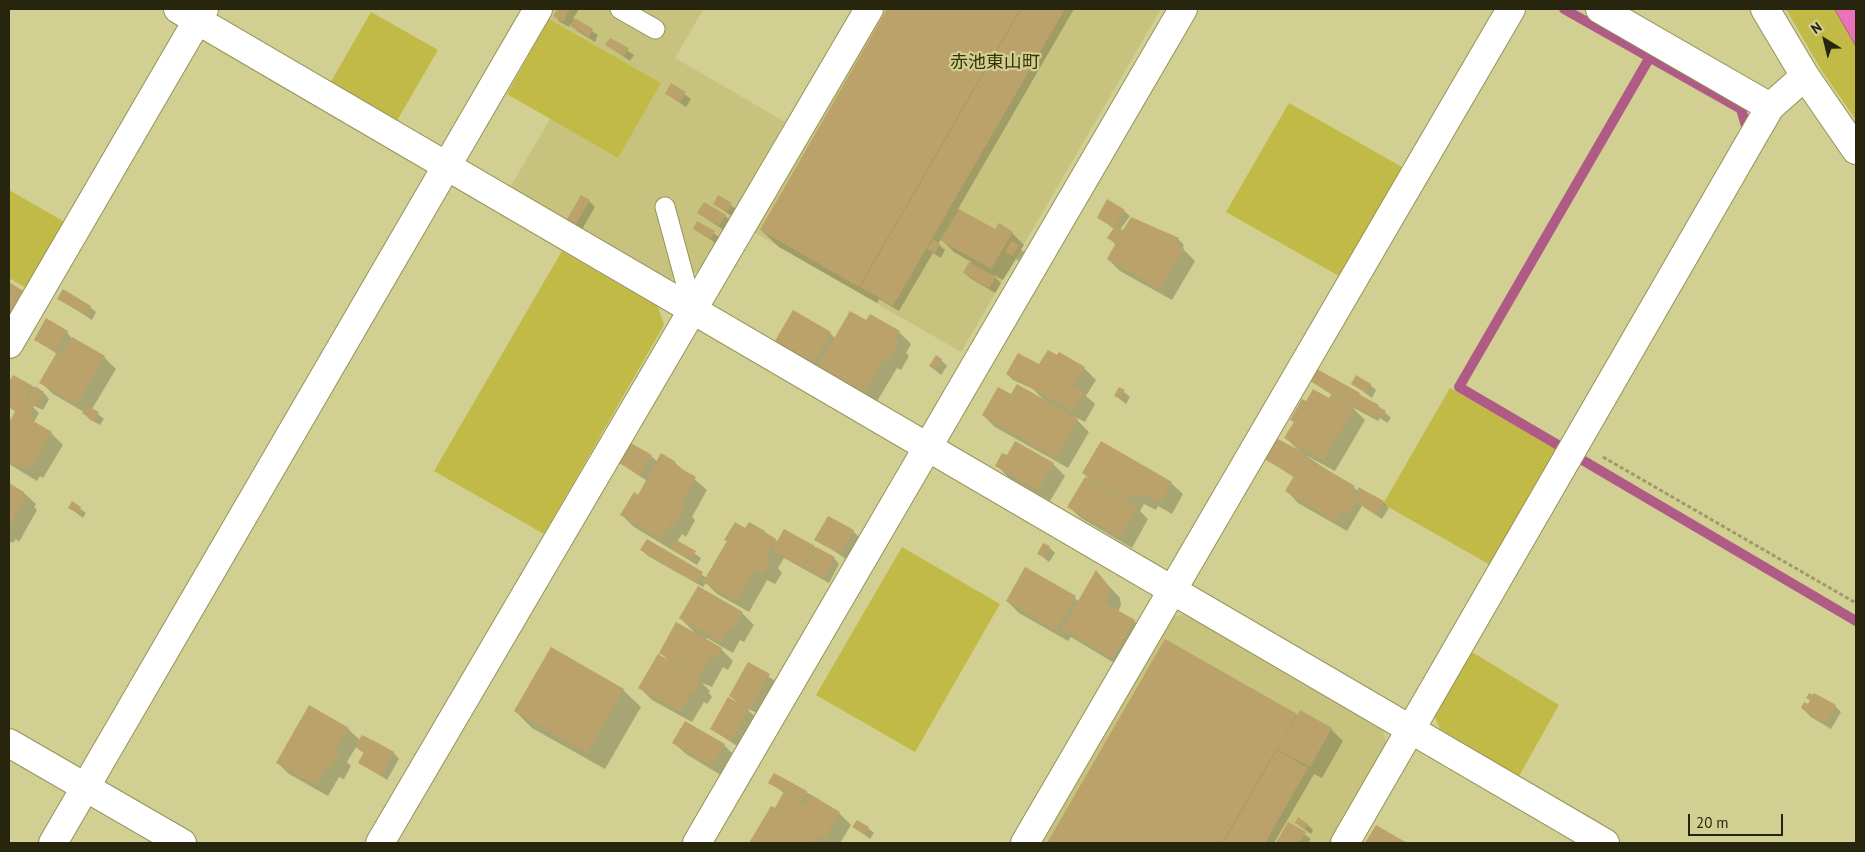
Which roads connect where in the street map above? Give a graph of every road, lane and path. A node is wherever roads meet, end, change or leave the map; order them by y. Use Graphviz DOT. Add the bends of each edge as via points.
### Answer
graph roads {
  1 [pos="538,9"];
  2 [pos="620,9"];
  3 [pos="868,9"];
  4 [pos="1183,9"];
  5 [pos="1511,9"];
  6 [pos="1600,9"];
  7 [pos="1765,9"];
  8 [pos="193,12"];
  9 [pos="655,29"];
  10 [pos="1805,76"];
  11 [pos="1770,106"];
  12 [pos="1856,150"];
  13 [pos="447,166"];
  14 [pos="665,207"];
  15 [pos="692,310"];
  16 [pos="9,344"];
  17 [pos="1577,441"];
  18 [pos="928,447"];
  19 [pos="1173,590"];
  20 [pos="1856,603"];
  21 [pos="1410,729"];
  22 [pos="9,743"];
  23 [pos="85,788"];
  24 [pos="53,843"];
  25 [pos="182,843"];
  26 [pos="380,843"];
  27 [pos="697,843"];
  28 [pos="1025,843"];
  29 [pos="1345,843"];
  30 [pos="1605,843"];
  1 -- 13 [label="street"];
  2 -- 9 [label="lane"];
  3 -- 15 [label="street"];
  4 -- 18 [label="street"];
  5 -- 19 [label="street"];
  6 -- 11 [label="street"];
  7 -- 10 [label="street"];
  8 -- 13 [label="street"];
  8 -- 16 [label="street"];
  10 -- 11 [label="street"];
  10 -- 12 [label="street"];
  11 -- 17 [label="street"];
  13 -- 15 [label="street"];
  13 -- 23 [label="street"];
  14 -- 15 [label="lane"];
  15 -- 18 [label="street"];
  15 -- 26 [label="street"];
  17 -- 20 [label="path"];
  17 -- 21 [label="street"];
  18 -- 19 [label="street"];
  18 -- 27 [label="street"];
  19 -- 21 [label="street"];
  19 -- 28 [label="street"];
  21 -- 29 [label="street"];
  21 -- 30 [label="street"];
  22 -- 23 [label="street"];
  23 -- 24 [label="street"];
  23 -- 25 [label="street"];
}
